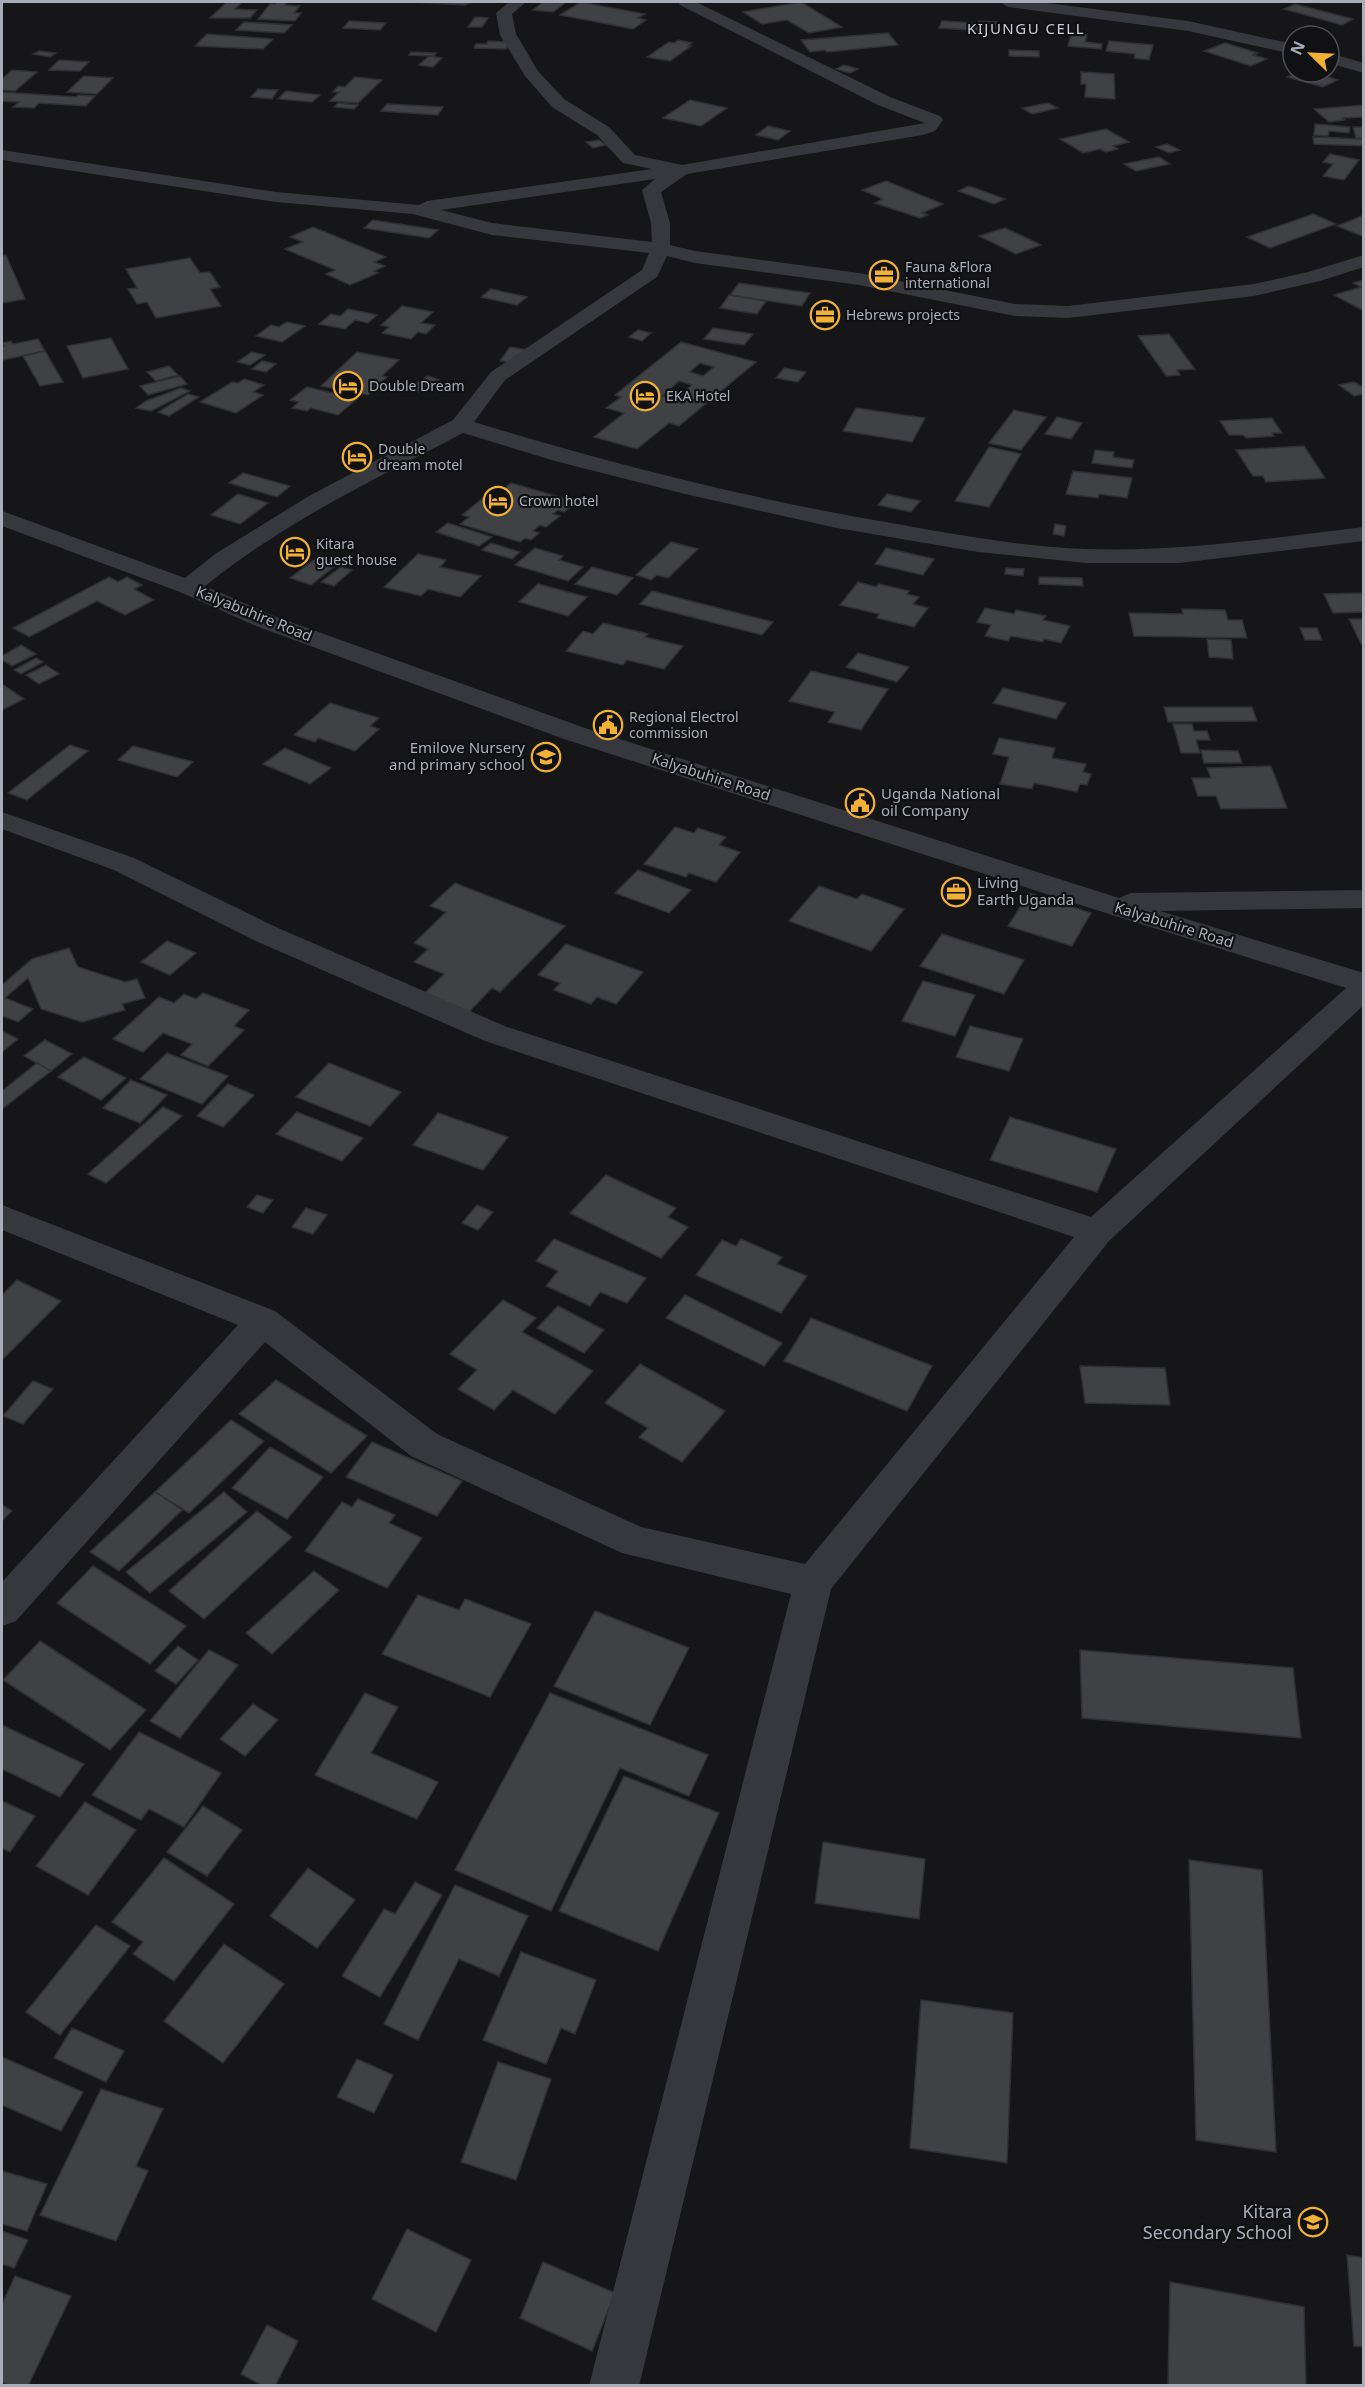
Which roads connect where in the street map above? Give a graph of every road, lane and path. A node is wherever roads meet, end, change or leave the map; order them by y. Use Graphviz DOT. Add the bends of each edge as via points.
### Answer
graph roads {
  1 [pos="518,2"];
  2 [pos="685,2"];
  3 [pos="1008,2"];
  4 [pos="1281,46"];
  5 [pos="1341,61"];
  6 [pos="1364,68"];
  7 [pos="2,155"];
  8 [pos="682,170"];
  9 [pos="413,209"];
  10 [pos="662,249"];
  11 [pos="1364,261"];
  12 [pos="461,425"];
  13 [pos="5,523"];
  14 [pos="1364,534"];
  15 [pos="188,587"];
  16 [pos="2,820"];
  17 [pos="1364,899"];
  18 [pos="1100,902"];
  19 [pos="1364,982"];
  20 [pos="1364,988"];
  21 [pos="2,1217"];
  22 [pos="1097,1232"];
  23 [pos="262,1321"];
  24 [pos="813,1582"];
  25 [pos="2,1609"];
  26 [pos="614,2385"];
  1 -- 8 [label="street" via="504,13 508,35 531,73 558,103 603,131 629,159"];
  2 -- 8 [label="street" via="934,122 930,128"];
  3 -- 4 [label="street" via="1188,26"];
  5 -- 6 [label="street"];
  7 -- 9 [label="street" via="276,197"];
  8 -- 9 [label="street"];
  8 -- 10 [label="street" via="651,190 663,236"];
  9 -- 10 [label="street" via="492,230"];
  10 -- 11 [label="street" via="859,279 1015,310 1068,312 1254,290"];
  10 -- 12 [label="street" via="650,273 634,286 498,376"];
  12 -- 14 [label="street" via="685,487 837,521 978,545 1086,556 1179,556"];
  12 -- 15 [label="street" via="317,501 223,559"];
  13 -- 15 [label="street, Kalyabuhire Road"];
  15 -- 18 [label="street, Kalyabuhire Road" via="265,621 573,732"];
  16 -- 22 [label="street" via="124,864 268,935 496,1034"];
  17 -- 18 [label="street"];
  18 -- 19 [label="street, Kalyabuhire Road"];
  20 -- 22 [label="street"];
  21 -- 23 [label="street"];
  22 -- 24 [label="street"];
  23 -- 24 [label="street" via="424,1445 635,1542"];
  23 -- 25 [label="street"];
  24 -- 26 [label="street"];
}
